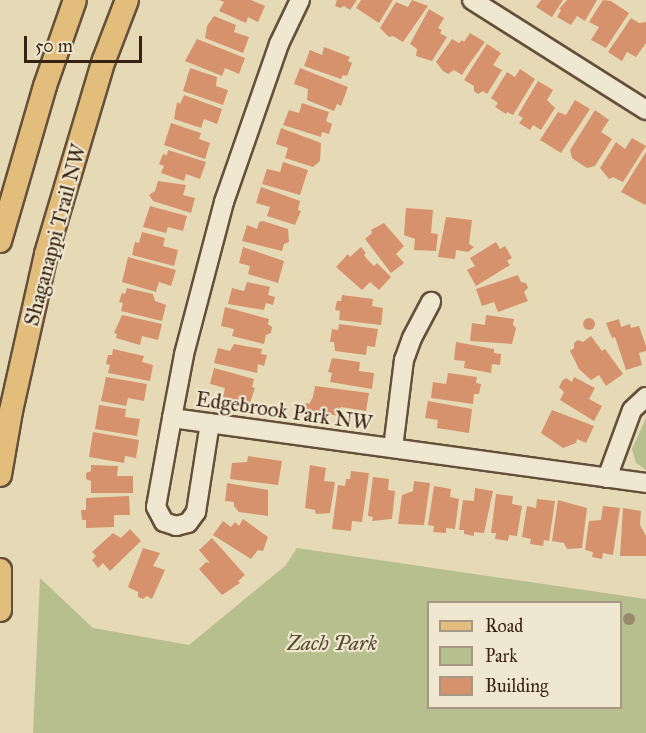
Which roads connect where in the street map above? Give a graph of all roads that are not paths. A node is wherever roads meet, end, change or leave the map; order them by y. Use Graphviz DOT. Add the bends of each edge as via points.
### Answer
graph roads {
  1 [pos="75,0"];
  2 [pos="127,0"];
  3 [pos="300,0"];
  4 [pos="472,0"];
  5 [pos="646,110"];
  6 [pos="0,241"];
  7 [pos="431,302"];
  8 [pos="646,397"];
  9 [pos="172,418"];
  10 [pos="210,423"];
  11 [pos="393,448"];
  12 [pos="0,475"];
  13 [pos="607,478"];
  14 [pos="646,483"];
  15 [pos="0,570"];
  16 [pos="0,610"];
  1 -- 6 [label="main road" via="45,86"];
  2 -- 12 [label="main road, Shaganappi Trail NW" via="104,60 46,254"];
  3 -- 9 [label="street, Edgebrook Park NW" via="276,54 224,202"];
  4 -- 5 [label="street"];
  7 -- 11 [label="street" via="404,360"];
  8 -- 13 [label="street" via="632,410"];
  9 -- 10 [label="street, Edgebrook Park NW"];
  9 -- 10 [label="street" via="156,507 164,522 176,526 188,523 196,512"];
  10 -- 11 [label="street, Edgebrook Park NW"];
  11 -- 13 [label="street, Edgebrook Park NW"];
  13 -- 14 [label="street, Edgebrook Park NW"];
  15 -- 16 [label="main road"];
}
